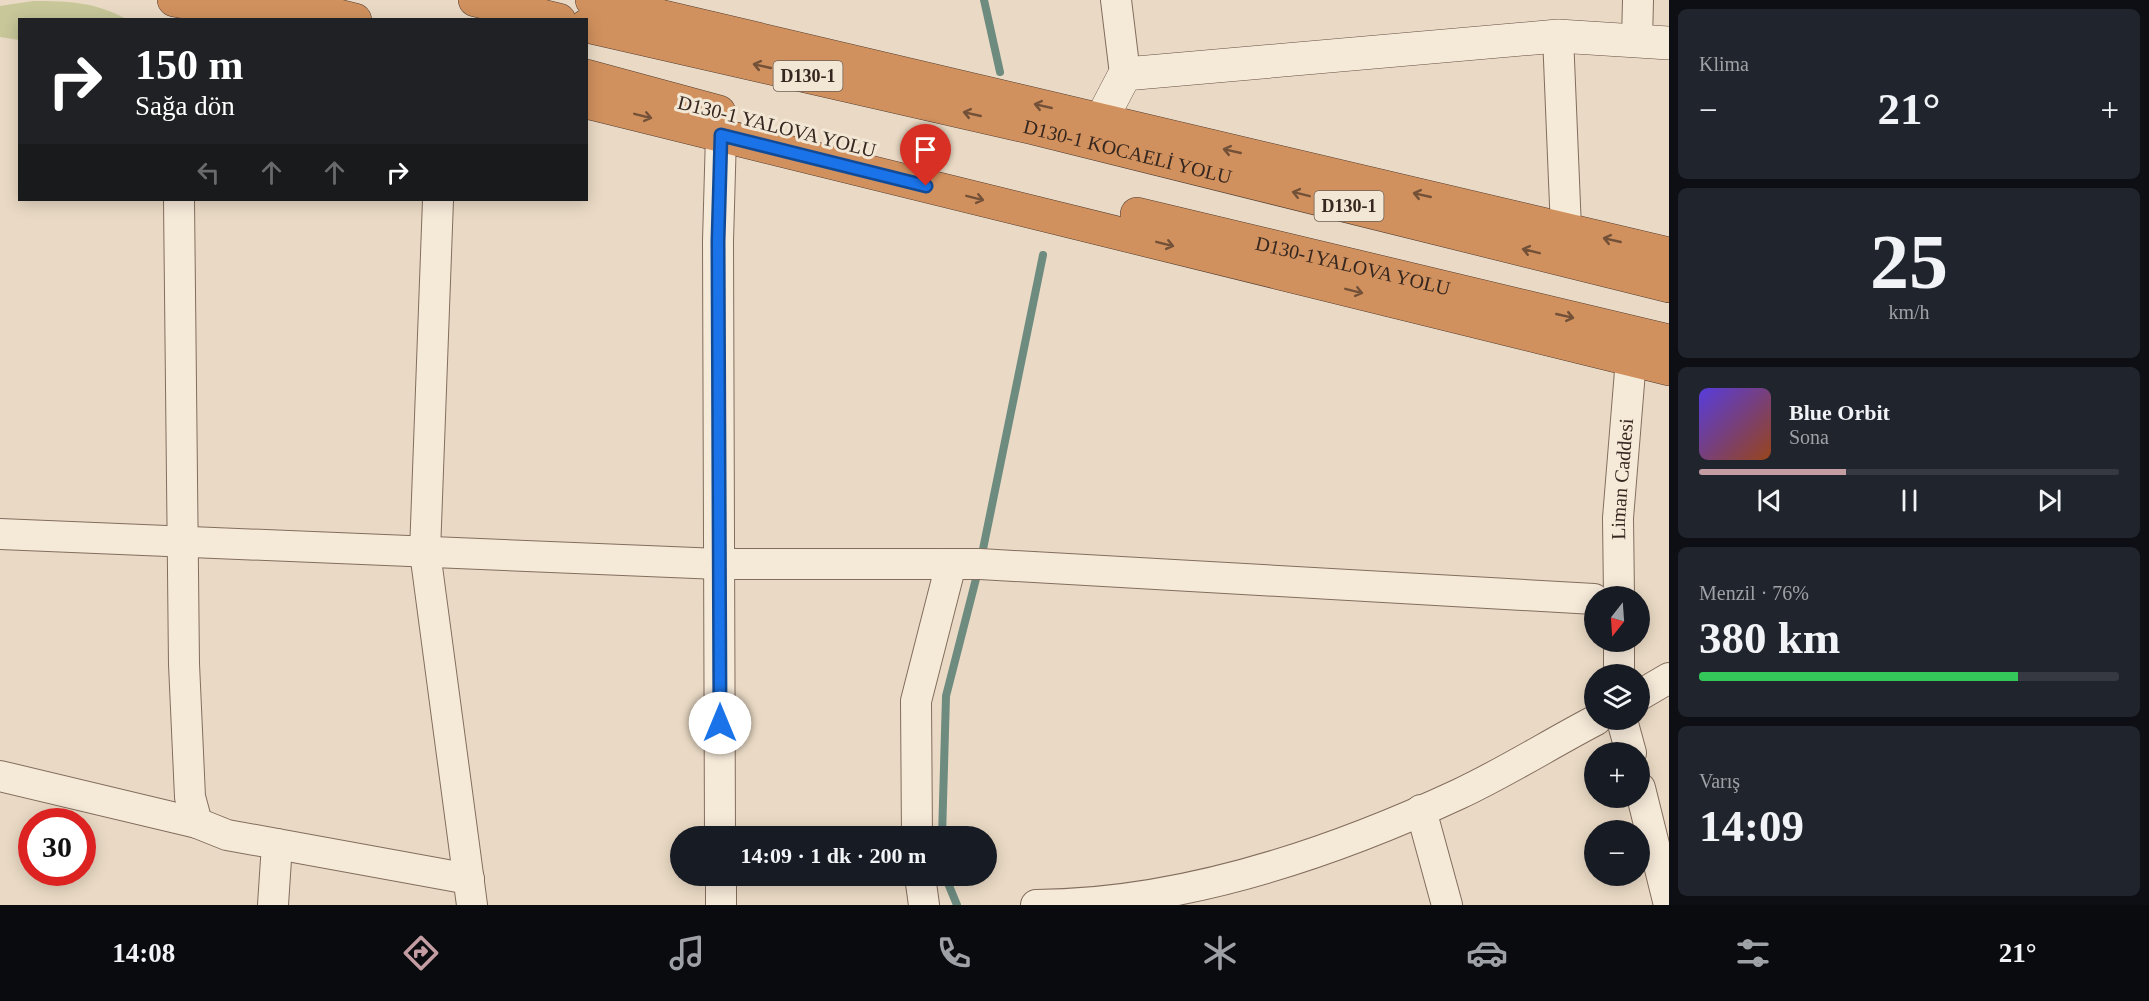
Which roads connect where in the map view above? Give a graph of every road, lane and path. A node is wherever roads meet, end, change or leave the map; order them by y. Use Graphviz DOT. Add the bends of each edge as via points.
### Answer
graph roads {
  1 [pos="173,0"];
  2 [pos="274,0"];
  3 [pos="475,0"];
  4 [pos="592,0"];
  5 [pos="1116,0"];
  6 [pos="1638,0"];
  7 [pos="173,18"];
  8 [pos="244,18"];
  9 [pos="270,18"];
  10 [pos="347,18"];
  11 [pos="551,18"];
  12 [pos="588,26"];
  13 [pos="1558,36"];
  14 [pos="1653,42"];
  15 [pos="1125,74"];
  16 [pos="588,77"];
  17 [pos="588,102"];
  18 [pos="1101,120"];
  19 [pos="721,135"];
  20 [pos="1038,191"];
  21 [pos="179,201"];
  22 [pos="438,201"];
  23 [pos="1566,229"];
  24 [pos="1669,254"];
  25 [pos="1669,286"];
  26 [pos="1669,341"];
  27 [pos="1630,359"];
  28 [pos="1669,369"];
  29 [pos="0,534"];
  30 [pos="182,541"];
  31 [pos="425,552"];
  32 [pos="719,564"];
  33 [pos="951,564"];
  34 [pos="1618,586"];
  35 [pos="1584,597"];
  36 [pos="1669,678"];
  37 [pos="1650,689"];
  38 [pos="1584,726"];
  39 [pos="0,776"];
  40 [pos="1645,808"];
  41 [pos="1420,810"];
  42 [pos="196,823"];
  43 [pos="720,826"];
  44 [pos="917,826"];
  45 [pos="277,844"];
  46 [pos="720,886"];
  47 [pos="921,886"];
  48 [pos="470,892"];
  49 [pos="273,905"];
  50 [pos="721,905"];
  51 [pos="924,905"];
  52 [pos="1036,905"];
  53 [pos="1447,905"];
  54 [pos="1669,905"];
  1 -- 7 [label="street"];
  1 -- 8 [label="highway"];
  1 -- 9 [label="highway"];
  2 -- 10 [label="highway"];
  3 -- 11 [label="highway"];
  18 -- 4 [label="highway, one-way"];
  5 -- 15 [label="street"];
  6 -- 14 [label="street"];
  25 -- 12 [label="highway, D130-1 KOCAELİ YOLU / D130-1, one-way" via="1052,133"];
  13 -- 14 [label="street"];
  13 -- 15 [label="street"];
  13 -- 23 [label="street"];
  15 -- 18 [label="street"];
  16 -- 20 [label="highway, D130-1 YALOVA YOLU"];
  17 -- 19 [label="highway, one-way"];
  23 -- 18 [label="highway, one-way"];
  19 -- 27 [label="highway, one-way"];
  19 -- 32 [label="street"];
  20 -- 26 [label="highway, D130-1YALOVA YOLU, one-way"];
  21 -- 30 [label="street"];
  22 -- 31 [label="street"];
  24 -- 23 [label="highway, one-way"];
  27 -- 28 [label="highway"];
  27 -- 34 [label="street, Liman Caddesi" via="1618,518"];
  29 -- 30 [label="street"];
  30 -- 31 [label="street"];
  30 -- 42 [label="street" via="190,797"];
  31 -- 32 [label="street"];
  31 -- 48 [label="street"];
  32 -- 33 [label="street"];
  32 -- 43 [label="street"];
  33 -- 35 [label="street"];
  33 -- 44 [label="street" via="916,701"];
  36 -- 37 [label="street"];
  38 -- 41 [label="street" via="1460,793"];
  39 -- 42 [label="street"];
  40 -- 54 [label="street"];
  41 -- 52 [label="street" via="1329,848 1192,889 1066,905"];
  41 -- 53 [label="street"];
  42 -- 45 [label="street" via="227,835"];
  45 -- 48 [label="street"];
  45 -- 49 [label="street"];
  46 -- 50 [label="street"];
  47 -- 51 [label="street"];
}
